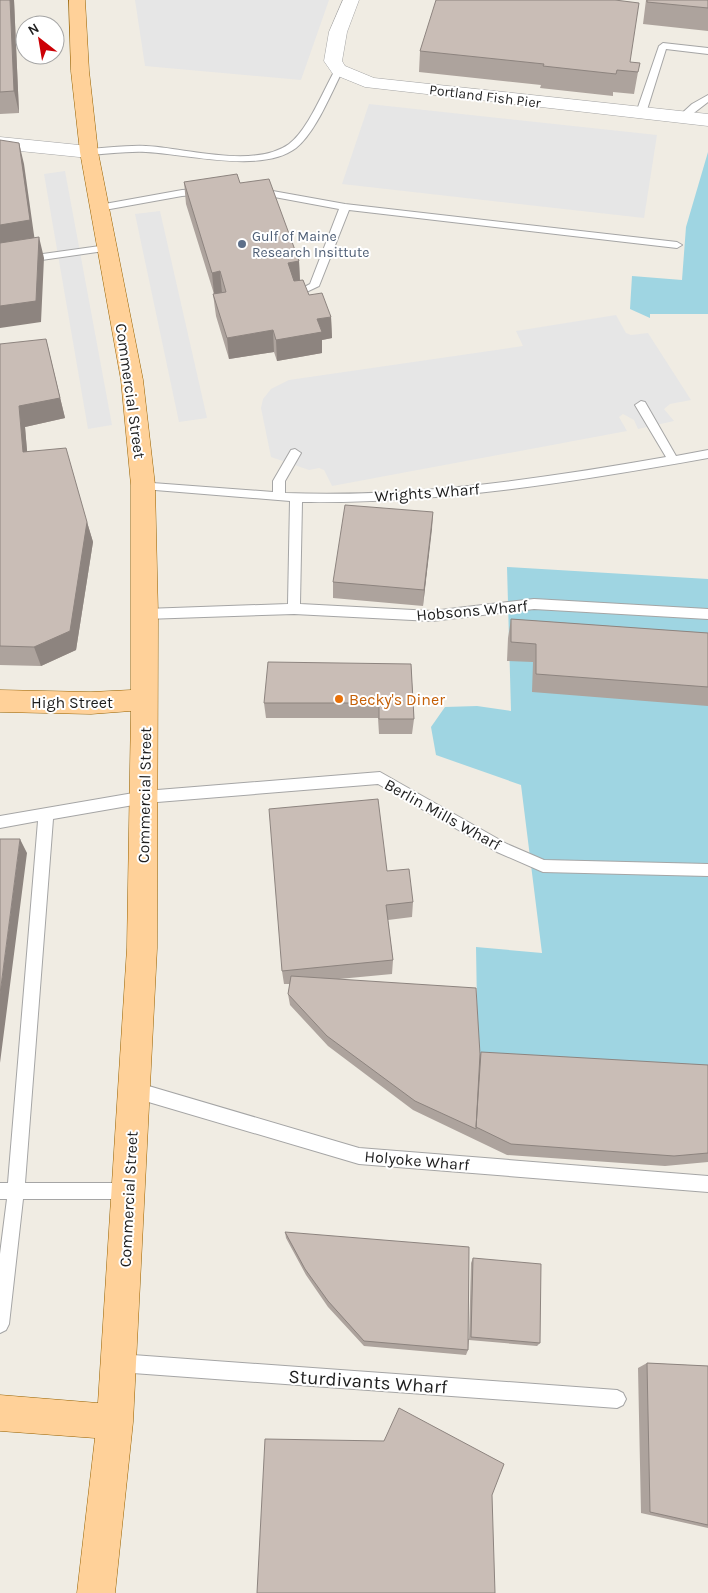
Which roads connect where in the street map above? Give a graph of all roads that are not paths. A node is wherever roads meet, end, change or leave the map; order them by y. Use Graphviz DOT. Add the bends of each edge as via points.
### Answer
graph roads {
  1 [pos="77,0"];
  2 [pos="351,0"];
  3 [pos="708,51"];
  4 [pos="340,70"];
  5 [pos="708,98"];
  6 [pos="641,113"];
  7 [pos="683,117"];
  8 [pos="708,120"];
  9 [pos="0,143"];
  10 [pos="89,152"];
  11 [pos="247,190"];
  12 [pos="210,192"];
  13 [pos="345,207"];
  14 [pos="100,208"];
  15 [pos="677,245"];
  16 [pos="107,248"];
  17 [pos="0,263"];
  18 [pos="300,292"];
  19 [pos="642,405"];
  20 [pos="295,453"];
  21 [pos="708,454"];
  22 [pos="673,460"];
  23 [pos="143,485"];
  24 [pos="279,497"];
  25 [pos="296,497"];
  26 [pos="294,609"];
  27 [pos="145,614"];
  28 [pos="708,614"];
  29 [pos="145,700"];
  30 [pos="0,701"];
  31 [pos="145,797"];
  32 [pos="46,814"];
  33 [pos="0,822"];
  34 [pos="708,870"];
  35 [pos="135,1090"];
  36 [pos="708,1184"];
  37 [pos="8,1191"];
  38 [pos="129,1191"];
  39 [pos="0,1324"];
  40 [pos="119,1363"];
  41 [pos="617,1399"];
  42 [pos="0,1413"];
  43 [pos="115,1422"];
  44 [pos="96,1593"];
  1 -- 10 [label="main road, Commercial Street" via="80,71"];
  2 -- 4 [label="street" via="338,32 333,61"];
  3 -- 6 [label="lane" via="663,46"];
  4 -- 6 [label="street, Portland Fish Pier" via="371,82"];
  4 -- 10 [label="lane" via="303,136 291,147 268,156 246,160 145,149"];
  5 -- 7 [label="lane"];
  6 -- 7 [label="street, Portland Fish Pier"];
  7 -- 8 [label="street, Portland Fish Pier"];
  9 -- 10 [label="street"];
  10 -- 14 [label="main road, Commercial Street"];
  11 -- 13 [label="lane"];
  12 -- 14 [label="lane" via="182,193"];
  13 -- 15 [label="lane"];
  13 -- 18 [label="lane" via="314,286"];
  14 -- 16 [label="main road, Commercial Street"];
  16 -- 17 [label="lane"];
  16 -- 23 [label="main road, Commercial Street" via="132,380"];
  19 -- 22 [label="lane"];
  20 -- 24 [label="lane" via="279,481"];
  21 -- 22 [label="lane, Wrights Wharf"];
  22 -- 25 [label="lane, Wrights Wharf" via="596,474 466,490 382,496"];
  23 -- 24 [label="lane, Wrights Wharf"];
  23 -- 27 [label="main road, Commercial Street"];
  24 -- 25 [label="lane, Wrights Wharf"];
  25 -- 26 [label="lane"];
  26 -- 27 [label="lane, Hobsons Wharf"];
  26 -- 28 [label="lane, Hobsons Wharf" via="432,616 534,604"];
  27 -- 29 [label="main road, Commercial Street"];
  29 -- 30 [label="main road, High Street" via="91,703"];
  29 -- 31 [label="main road, Commercial Street"];
  31 -- 32 [label="lane, Berlin Mills Wharf"];
  31 -- 34 [label="lane, Berlin Mills Wharf" via="380,778 502,848 542,866"];
  31 -- 35 [label="main road, Commercial Street"];
  32 -- 33 [label="lane, Berlin Mills Wharf"];
  32 -- 37 [label="lane"];
  35 -- 36 [label="lane, Holyoke Wharf" via="360,1156"];
  35 -- 38 [label="main road, Commercial Street"];
  37 -- 38 [label="lane"];
  37 -- 39 [label="lane"];
  38 -- 40 [label="main road, Commercial Street"];
  40 -- 41 [label="lane, Sturdivants Wharf"];
  40 -- 43 [label="main road, Commercial Street"];
  42 -- 43 [label="main road"];
  43 -- 44 [label="main road, Commercial Street"];
}
